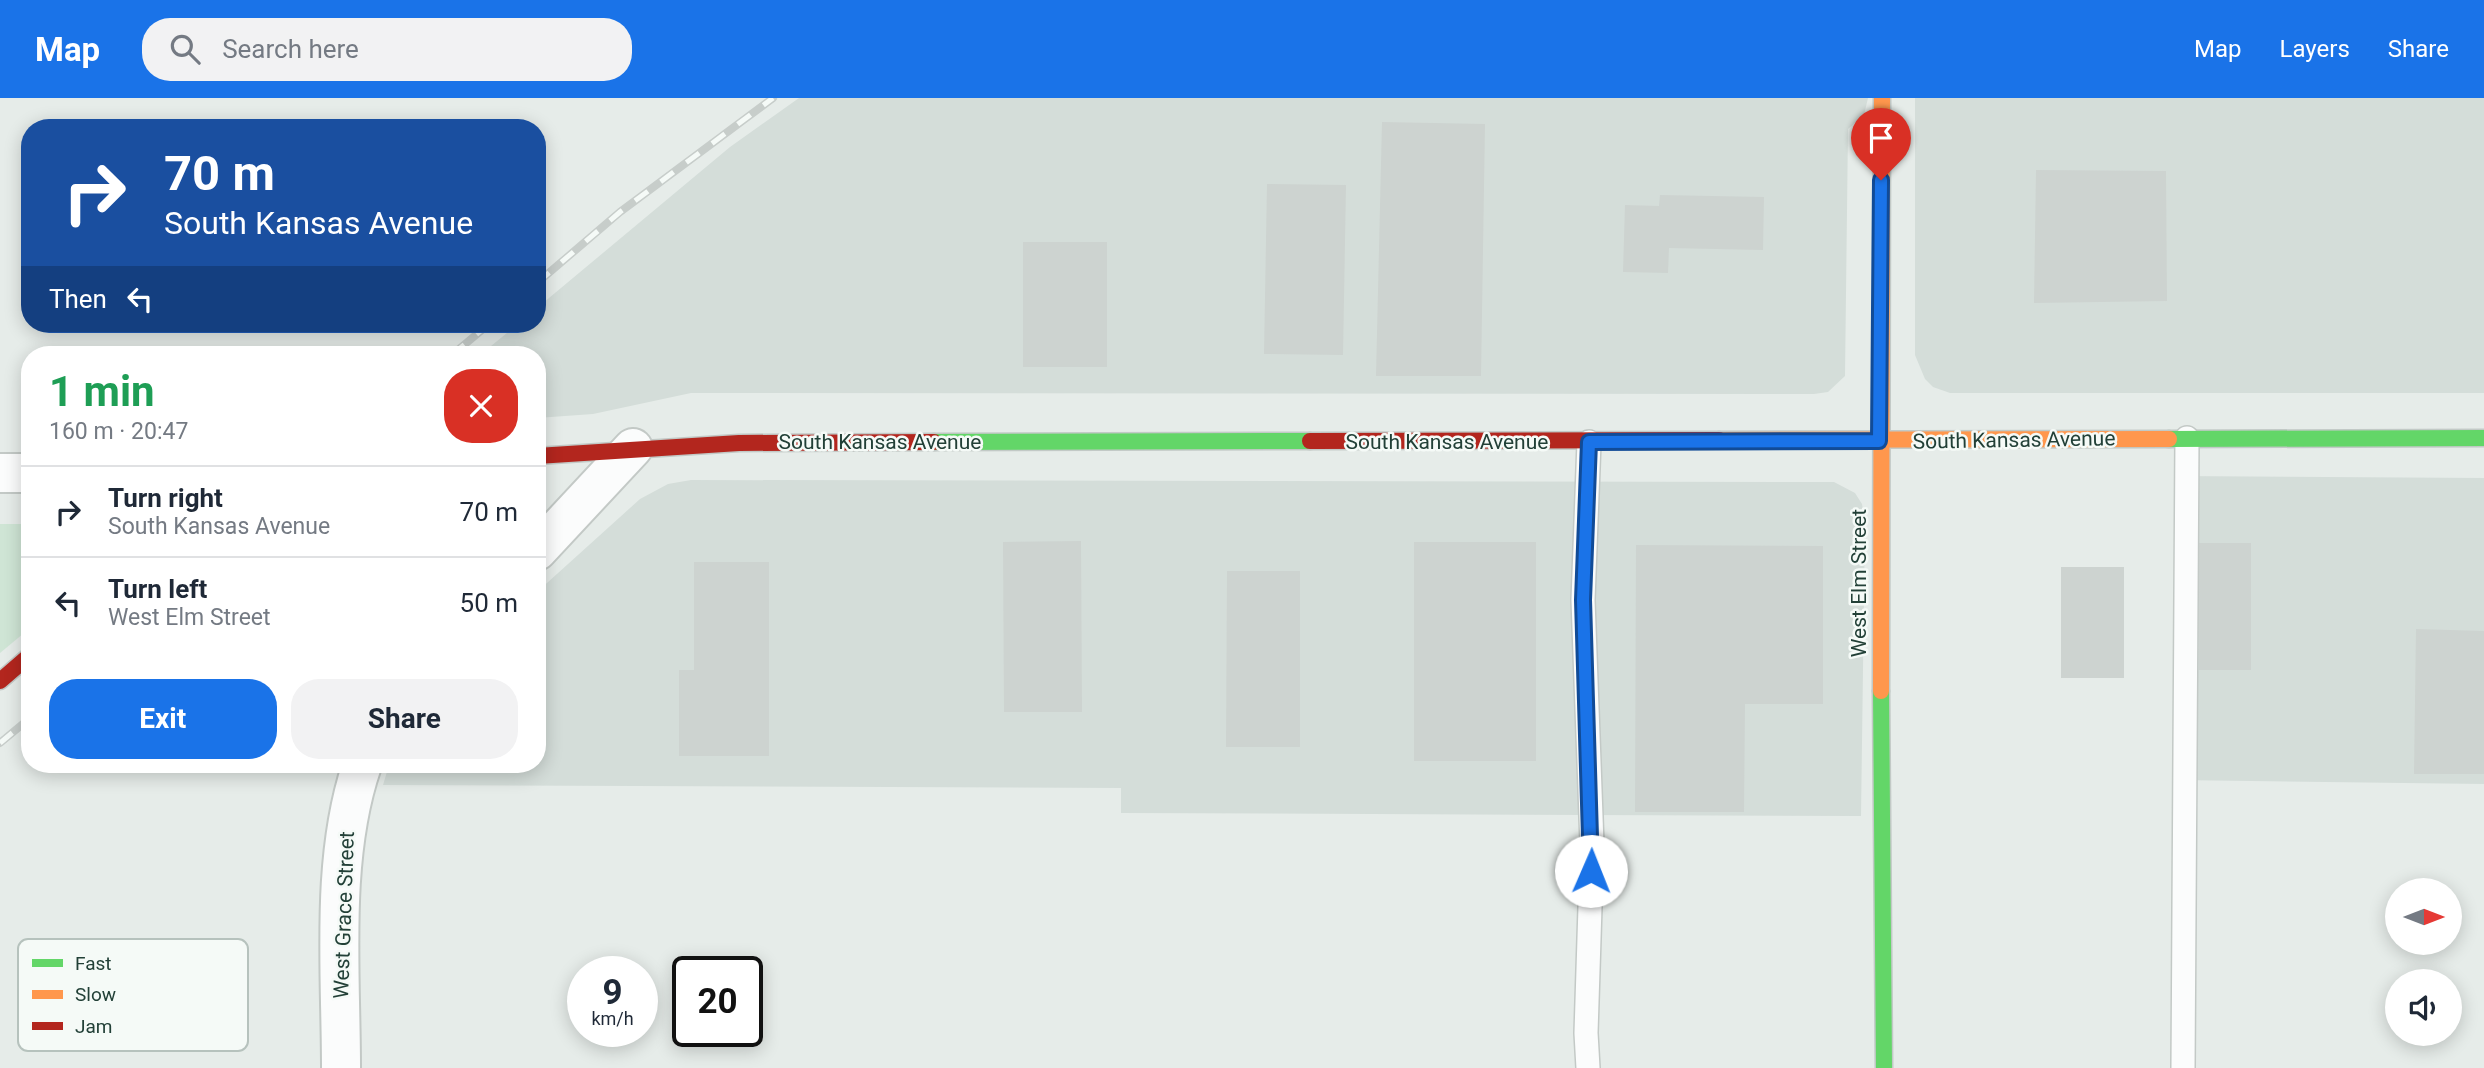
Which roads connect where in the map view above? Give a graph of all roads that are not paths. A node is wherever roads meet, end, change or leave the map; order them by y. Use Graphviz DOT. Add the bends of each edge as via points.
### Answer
graph roads {
  1 [pos="1882,98"];
  2 [pos="2188,438"];
  3 [pos="2484,438"];
  4 [pos="1879,441"];
  5 [pos="1589,442"];
  6 [pos="633,448"];
  7 [pos="546,455"];
  8 [pos="0,472"];
  9 [pos="21,472"];
  10 [pos="546,541"];
  11 [pos="21,663"];
  12 [pos="0,681"];
  13 [pos="359,773"];
  14 [pos="341,1068"];
  15 [pos="1588,1068"];
  16 [pos="1884,1068"];
  17 [pos="2183,1068"];
  1 -- 4 [label="main road, West Elm Street"];
  2 -- 3 [label="main road, South Kansas Avenue"];
  2 -- 4 [label="main road, South Kansas Avenue"];
  2 -- 17 [label="lane"];
  4 -- 5 [label="main road, South Kansas Avenue"];
  4 -- 16 [label="main road, West Elm Street"];
  5 -- 6 [label="main road, South Kansas Avenue" via="739,443"];
  5 -- 15 [label="lane" via="1583,600 1592,844"];
  6 -- 7 [label="main road, South Kansas Avenue"];
  6 -- 10 [label="street"];
  8 -- 9 [label="street"];
  11 -- 12 [label="main road"];
  13 -- 14 [label="street, West Grace Street" via="349,804 342,862"];
}
